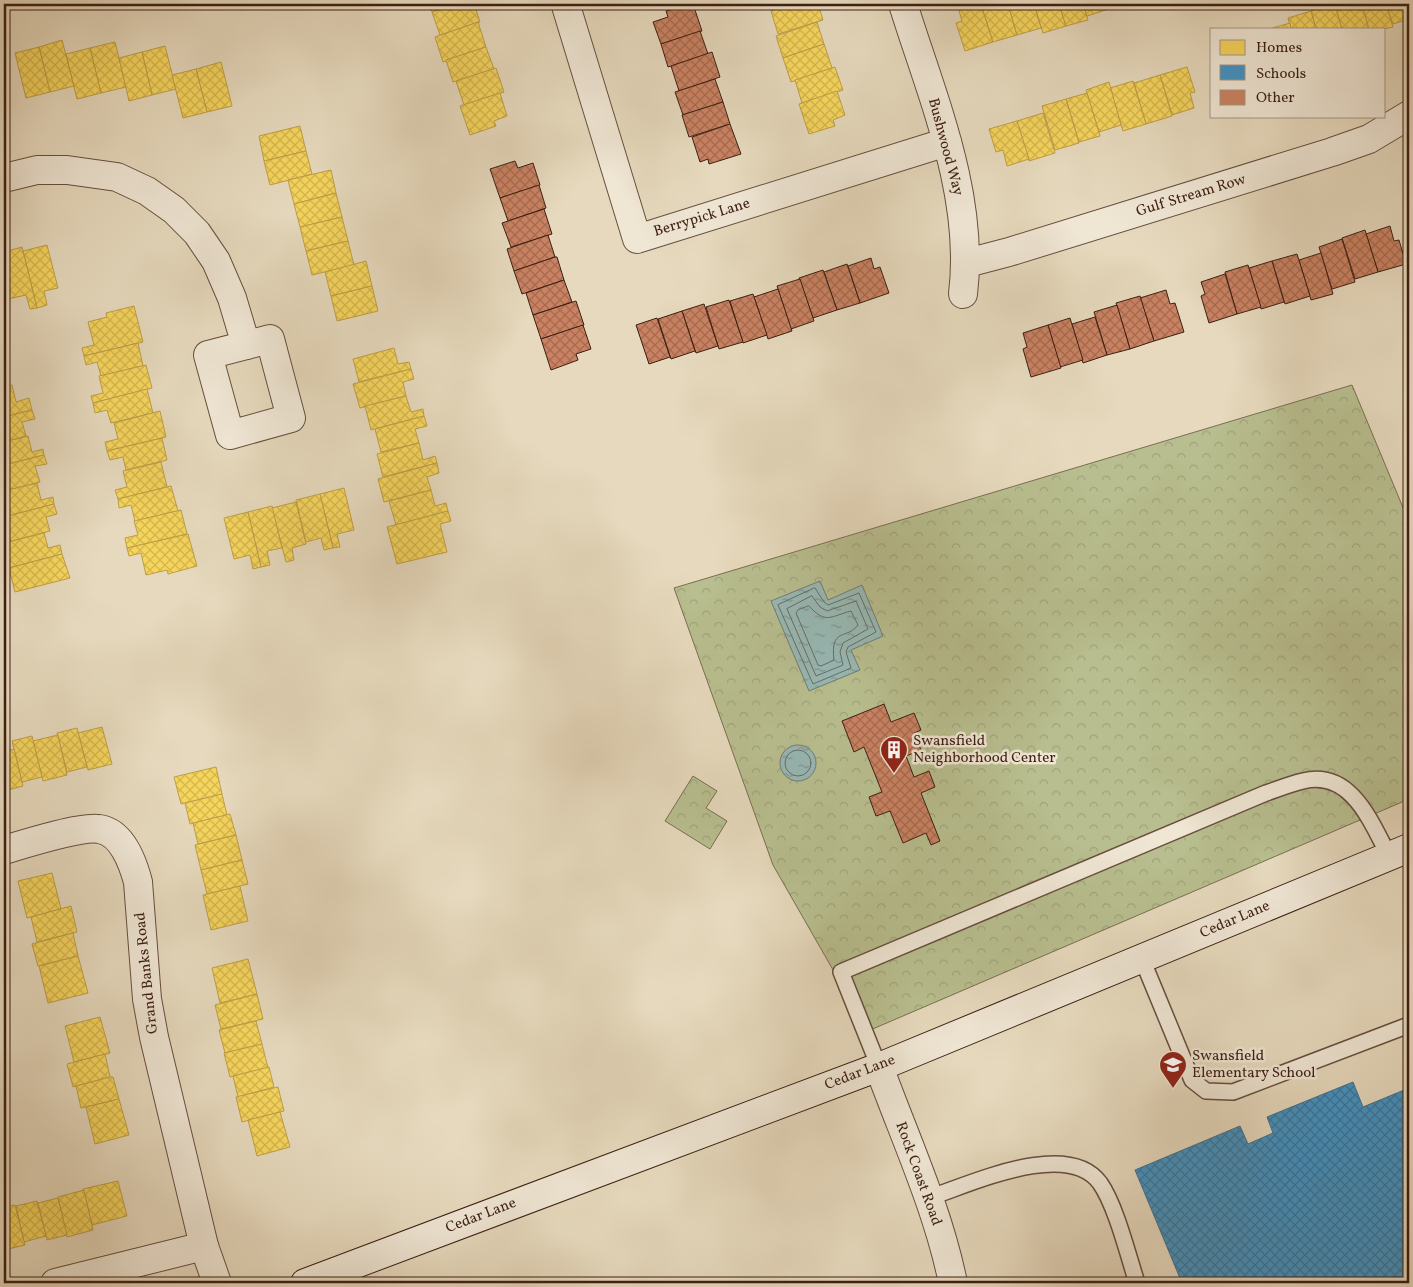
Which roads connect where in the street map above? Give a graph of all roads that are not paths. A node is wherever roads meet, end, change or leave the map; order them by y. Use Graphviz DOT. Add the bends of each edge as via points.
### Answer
graph roads {
  1 [pos="569,4"];
  2 [pos="903,4"];
  3 [pos="1409,115"];
  4 [pos="946,142"];
  5 [pos="4,178"];
  6 [pos="967,263"];
  7 [pos="963,294"];
  8 [pos="246,345"];
  9 [pos="4,850"];
  10 [pos="1399,852"];
  11 [pos="1142,959"];
  12 [pos="1409,1025"];
  13 [pos="879,1067"];
  14 [pos="928,1198"];
  15 [pos="204,1246"];
  16 [pos="55,1283"];
  17 [pos="217,1283"];
  18 [pos="305,1283"];
  19 [pos="953,1283"];
  20 [pos="1137,1283"];
  1 -- 4 [label="street, Berrypick Lane" via="566,6 637,239"];
  2 -- 4 [label="street, Bushwood Way"];
  3 -- 6 [label="street, Gulf Stream Row" via="1369,139 1332,152"];
  4 -- 6 [label="street, Bushwood Way" via="957,183"];
  5 -- 8 [label="street" via="37,170 67,170 117,177 147,191 174,210 197,233 216,261 232,298"];
  6 -- 7 [label="street, Bushwood Way"];
  9 -- 15 [label="street, Grand Banks Road" via="100,828 114,836 134,864 147,999 154,1038"];
  10 -- 11 [label="street, Cedar Lane"];
  10 -- 13 [label="lane" via="1358,800 1341,786 1325,779 1304,780 1266,793 840,972"];
  11 -- 12 [label="lane" via="1192,1080 1206,1091 1233,1092"];
  11 -- 13 [label="street, Cedar Lane"];
  13 -- 14 [label="street, Rock Coast Road"];
  13 -- 18 [label="street, Cedar Lane"];
  14 -- 19 [label="street, Rock Coast Road"];
  14 -- 20 [label="lane" via="1033,1165 1052,1163 1088,1171 1100,1184 1111,1206"];
  15 -- 16 [label="street"];
  15 -- 17 [label="street, Grand Banks Road"];
}
